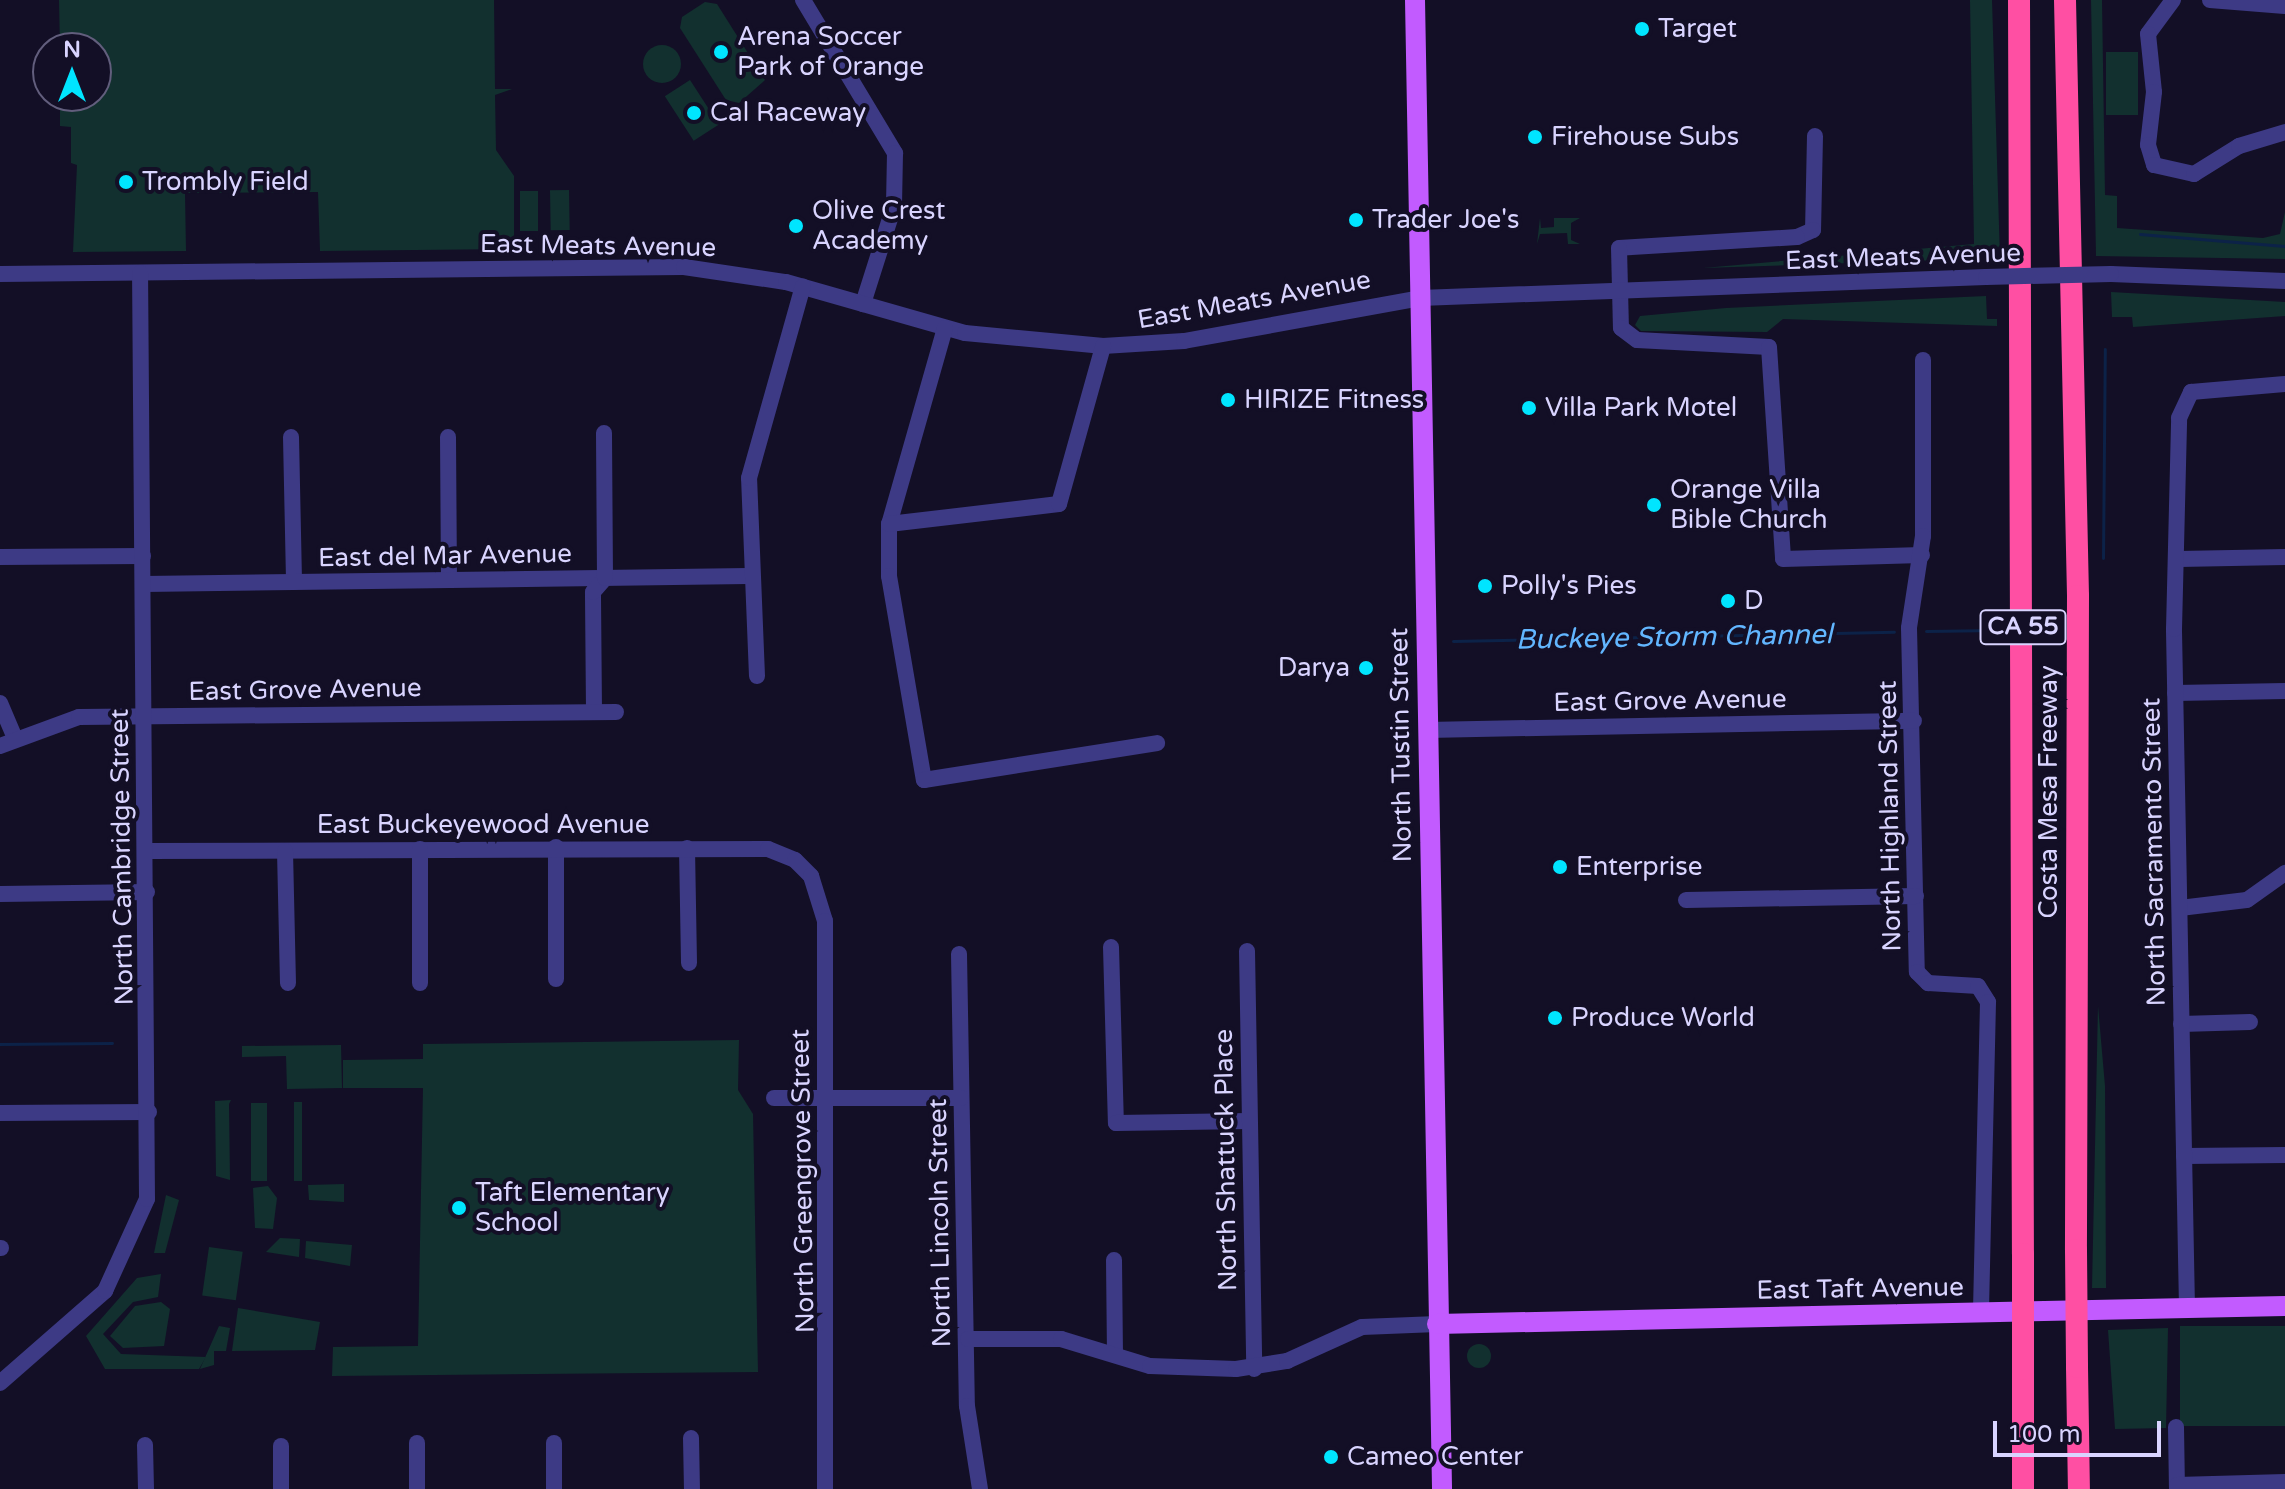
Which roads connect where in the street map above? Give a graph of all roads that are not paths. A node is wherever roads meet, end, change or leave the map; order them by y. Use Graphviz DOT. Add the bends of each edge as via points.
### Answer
graph roads {
  1 [pos="803,0"];
  2 [pos="1415,0"];
  3 [pos="2019,0"];
  4 [pos="2065,0"];
  5 [pos="2173,0"];
  6 [pos="2210,0"];
  7 [pos="2285,6"];
  8 [pos="1815,136"];
  9 [pos="2280,136"];
  10 [pos="140,273"];
  11 [pos="0,274"];
  12 [pos="2285,281"];
  13 [pos="803,286"];
  14 [pos="1619,292"];
  15 [pos="1420,298"];
  16 [pos="863,304"];
  17 [pos="945,328"];
  18 [pos="1103,346"];
  19 [pos="1923,360"];
  20 [pos="2285,384"];
  21 [pos="604,433"];
  22 [pos="291,437"];
  23 [pos="448,437"];
  24 [pos="889,524"];
  25 [pos="1922,555"];
  26 [pos="143,556"];
  27 [pos="0,557"];
  28 [pos="2285,557"];
  29 [pos="2179,559"];
  30 [pos="748,576"];
  31 [pos="605,578"];
  32 [pos="449,580"];
  33 [pos="294,582"];
  34 [pos="144,584"];
  35 [pos="757,676"];
  36 [pos="2285,691"];
  37 [pos="2175,693"];
  38 [pos="0,703"];
  39 [pos="594,711"];
  40 [pos="616,712"];
  41 [pos="145,716"];
  42 [pos="1914,721"];
  43 [pos="1427,730"];
  44 [pos="8,742"];
  45 [pos="1157,743"];
  46 [pos="556,847"];
  47 [pos="687,848"];
  48 [pos="420,849"];
  49 [pos="147,851"];
  50 [pos="285,851"];
  51 [pos="2285,873"];
  52 [pos="811,876"];
  53 [pos="147,892"];
  54 [pos="0,894"];
  55 [pos="1916,896"];
  56 [pos="1686,900"];
  57 [pos="2180,908"];
  58 [pos="1111,947"];
  59 [pos="1247,951"];
  60 [pos="959,954"];
  61 [pos="689,963"];
  62 [pos="556,979"];
  63 [pos="288,983"];
  64 [pos="420,983"];
  65 [pos="2250,1022"];
  66 [pos="2181,1024"];
  67 [pos="774,1098"];
  68 [pos="826,1098"];
  69 [pos="961,1098"];
  70 [pos="149,1112"];
  71 [pos="0,1113"];
  72 [pos="1249,1121"];
  73 [pos="2285,1155"];
  74 [pos="2184,1156"];
  75 [pos="1114,1260"];
  76 [pos="2285,1306"];
  77 [pos="2187,1308"];
  78 [pos="1981,1312"];
  79 [pos="1437,1324"];
  80 [pos="968,1339"];
  81 [pos="1115,1354"];
  82 [pos="1254,1369"];
  83 [pos="0,1383"];
  84 [pos="2176,1427"];
  85 [pos="691,1438"];
  86 [pos="417,1443"];
  87 [pos="554,1443"];
  88 [pos="145,1445"];
  89 [pos="281,1446"];
  90 [pos="2285,1482"];
  91 [pos="2177,1487"];
  92 [pos="146,1489"];
  93 [pos="281,1489"];
  94 [pos="417,1489"];
  95 [pos="554,1489"];
  96 [pos="692,1489"];
  97 [pos="825,1489"];
  98 [pos="980,1489"];
  99 [pos="1442,1489"];
  100 [pos="2023,1489"];
  101 [pos="2079,1489"];
  1 -- 16 [label="street" via="895,153 894,206"];
  2 -- 15 [label="main road, North Tustin Street"];
  3 -- 100 [label="highway, Costa Mesa Freeway / CA 55, bridge"];
  4 -- 101 [label="highway, Costa Mesa Freeway / CA 55, bridge" via="2078,596"];
  5 -- 9 [label="street" via="2148,34 2152,161 2169,174 2194,174"];
  6 -- 7 [label="street"];
  8 -- 14 [label="street" via="1817,221 1807,235 1619,248"];
  10 -- 11 [label="street, East Meats Avenue"];
  10 -- 13 [label="street, East Meats Avenue" via="660,267"];
  10 -- 26 [label="street, North Cambridge Street"];
  12 -- 14 [label="street, East Meats Avenue, bridge" via="2111,274"];
  13 -- 16 [label="street, East Meats Avenue"];
  13 -- 30 [label="street" via="752,455"];
  14 -- 15 [label="street, East Meats Avenue"];
  14 -- 25 [label="street" via="1621,328 1631,338 1769,347 1779,554 1800,562"];
  15 -- 18 [label="street, East Meats Avenue" via="1184,341"];
  15 -- 43 [label="main road, North Tustin Street"];
  16 -- 17 [label="street, East Meats Avenue"];
  17 -- 18 [label="street, East Meats Avenue"];
  17 -- 24 [label="street"];
  18 -- 24 [label="street" via="1059,504"];
  19 -- 25 [label="street, North Highland Street"];
  20 -- 29 [label="street, North Sacramento Street" via="2185,396 2179,418"];
  21 -- 31 [label="street"];
  22 -- 33 [label="street"];
  23 -- 32 [label="street"];
  24 -- 45 [label="street" via="889,576 924,780"];
  25 -- 42 [label="street, North Highland Street" via="1910,604"];
  26 -- 27 [label="street"];
  26 -- 34 [label="street, North Cambridge Street"];
  28 -- 29 [label="street"];
  29 -- 37 [label="street, North Sacramento Street"];
  30 -- 31 [label="street, East del Mar Avenue"];
  30 -- 35 [label="street"];
  31 -- 32 [label="street, East del Mar Avenue"];
  31 -- 39 [label="street" via="593,592"];
  32 -- 33 [label="street, East del Mar Avenue"];
  33 -- 34 [label="street, East del Mar Avenue"];
  34 -- 41 [label="street, North Cambridge Street"];
  36 -- 37 [label="street"];
  37 -- 57 [label="street, North Sacramento Street"];
  38 -- 44 [label="street"];
  39 -- 40 [label="street, East Grove Avenue"];
  39 -- 41 [label="street, East Grove Avenue"];
  41 -- 44 [label="street, East Grove Avenue" via="60,720"];
  41 -- 49 [label="street, North Cambridge Street"];
  42 -- 43 [label="street, East Grove Avenue"];
  42 -- 55 [label="street, North Highland Street"];
  43 -- 79 [label="main road, North Tustin Street"];
  46 -- 47 [label="street, East Buckeyewood Avenue"];
  46 -- 48 [label="street, East Buckeyewood Avenue"];
  46 -- 62 [label="street"];
  47 -- 52 [label="street, East Buckeyewood Avenue" via="768,849"];
  47 -- 61 [label="street"];
  48 -- 50 [label="street, East Buckeyewood Avenue"];
  48 -- 64 [label="street"];
  49 -- 50 [label="street, East Buckeyewood Avenue"];
  49 -- 53 [label="street, North Cambridge Street"];
  50 -- 63 [label="street"];
  51 -- 57 [label="street" via="2247,900"];
  52 -- 68 [label="street, North Greengrove Street" via="825,921"];
  53 -- 54 [label="street"];
  53 -- 70 [label="street, North Cambridge Street"];
  55 -- 56 [label="street"];
  55 -- 78 [label="street, North Highland Street" via="1919,977 1978,986 1988,1002"];
  57 -- 66 [label="street, North Sacramento Street"];
  58 -- 72 [label="street" via="1116,1123"];
  59 -- 72 [label="street, North Shattuck Place"];
  60 -- 69 [label="street, North Lincoln Street"];
  65 -- 66 [label="street"];
  66 -- 74 [label="street, North Sacramento Street"];
  67 -- 68 [label="street"];
  68 -- 69 [label="street"];
  68 -- 97 [label="street, North Greengrove Street"];
  69 -- 80 [label="street, North Lincoln Street"];
  70 -- 71 [label="street"];
  70 -- 83 [label="street, North Cambridge Street" via="147,1199 123,1264 89,1308"];
  72 -- 82 [label="street, North Shattuck Place"];
  73 -- 74 [label="street"];
  74 -- 77 [label="street, North Sacramento Street"];
  75 -- 81 [label="street"];
  76 -- 77 [label="main road, East Taft Avenue"];
  77 -- 78 [label="main road, East Taft Avenue"];
  78 -- 79 [label="main road, East Taft Avenue"];
  79 -- 82 [label="street" via="1362,1327"];
  79 -- 99 [label="main road, North Tustin Street"];
  80 -- 81 [label="street" via="1061,1339"];
  80 -- 98 [label="street, North Lincoln Street" via="967,1406"];
  81 -- 82 [label="street" via="1163,1368"];
  84 -- 91 [label="street"];
  85 -- 96 [label="street"];
  86 -- 94 [label="street"];
  87 -- 95 [label="street"];
  88 -- 92 [label="street"];
  89 -- 93 [label="street"];
  90 -- 91 [label="street"];
}
